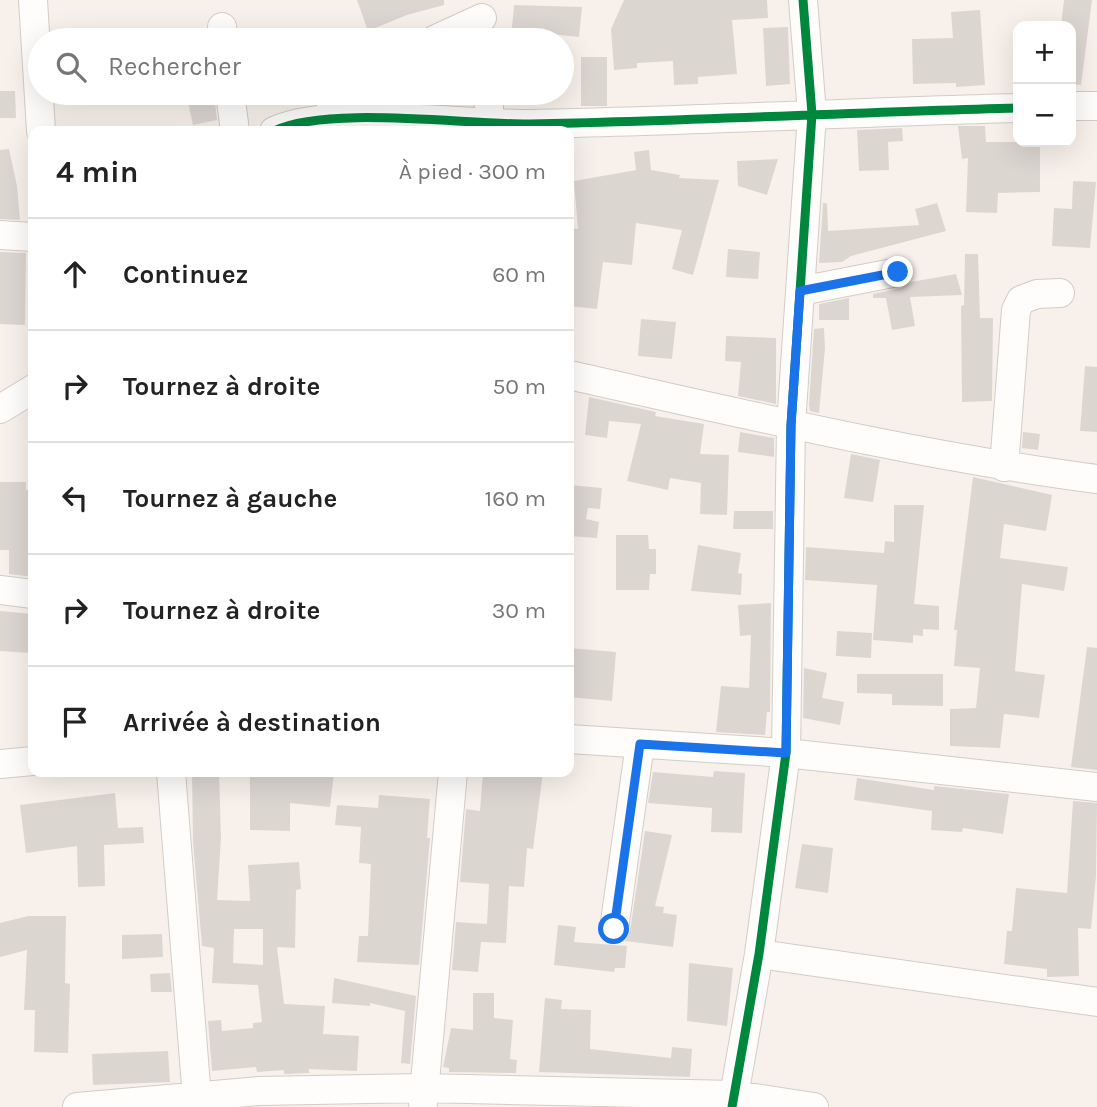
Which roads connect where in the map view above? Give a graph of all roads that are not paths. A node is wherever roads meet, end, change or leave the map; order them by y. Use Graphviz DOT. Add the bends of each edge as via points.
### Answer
graph roads {
  1 [pos="33,0"];
  2 [pos="803,0"];
  3 [pos="482,20"];
  4 [pos="35,28"];
  5 [pos="463,28"];
  6 [pos="39,105"];
  7 [pos="232,105"];
  8 [pos="334,105"];
  9 [pos="489,105"];
  10 [pos="1076,106"];
  11 [pos="1097,106"];
  12 [pos="1013,108"];
  13 [pos="812,114"];
  14 [pos="325,121"];
  15 [pos="490,123"];
  16 [pos="41,126"];
  17 [pos="234,126"];
  18 [pos="285,126"];
  19 [pos="513,126"];
  20 [pos="569,126"];
  21 [pos="0,235"];
  22 [pos="28,237"];
  23 [pos="898,272"];
  24 [pos="800,291"];
  25 [pos="1060,293"];
  26 [pos="574,376"];
  27 [pos="28,392"];
  28 [pos="0,409"];
  29 [pos="791,425"];
  30 [pos="1004,467"];
  31 [pos="1097,479"];
  32 [pos="0,590"];
  33 [pos="28,593"];
  34 [pos="574,739"];
  35 [pos="640,744"];
  36 [pos="786,753"];
  37 [pos="28,761"];
  38 [pos="0,764"];
  39 [pos="171,777"];
  40 [pos="453,777"];
  41 [pos="1097,787"];
  42 [pos="614,929"];
  43 [pos="759,954"];
  44 [pos="1097,1002"];
  45 [pos="423,1097"];
  46 [pos="197,1098"];
  47 [pos="733,1101"];
  48 [pos="160,1103"];
  49 [pos="77,1107"];
  50 [pos="814,1107"];
  1 -- 4 [label="street"];
  2 -- 13 [label="street"];
  3 -- 5 [label="street"];
  6 -- 16 [label="street"];
  7 -- 17 [label="street"];
  8 -- 14 [label="street"];
  9 -- 15 [label="street"];
  10 -- 11 [label="street"];
  12 -- 13 [label="street"];
  13 -- 20 [label="street"];
  13 -- 24 [label="street"];
  14 -- 15 [label="street"];
  14 -- 18 [label="street"];
  15 -- 19 [label="street"];
  21 -- 22 [label="street"];
  23 -- 24 [label="street"];
  24 -- 29 [label="street"];
  25 -- 30 [label="street" via="1021,300 1016,310"];
  26 -- 29 [label="street"];
  27 -- 28 [label="street"];
  29 -- 30 [label="street"];
  29 -- 36 [label="street"];
  30 -- 31 [label="street"];
  32 -- 33 [label="street"];
  34 -- 35 [label="street"];
  35 -- 36 [label="street"];
  35 -- 42 [label="street"];
  36 -- 41 [label="street"];
  36 -- 43 [label="street"];
  37 -- 38 [label="street"];
  39 -- 46 [label="street"];
  40 -- 45 [label="street"];
  43 -- 44 [label="street"];
  43 -- 47 [label="street"];
  45 -- 46 [label="street" via="259,1091"];
  45 -- 47 [label="street"];
  46 -- 48 [label="street"];
  47 -- 50 [label="street"];
  48 -- 49 [label="street"];
}
